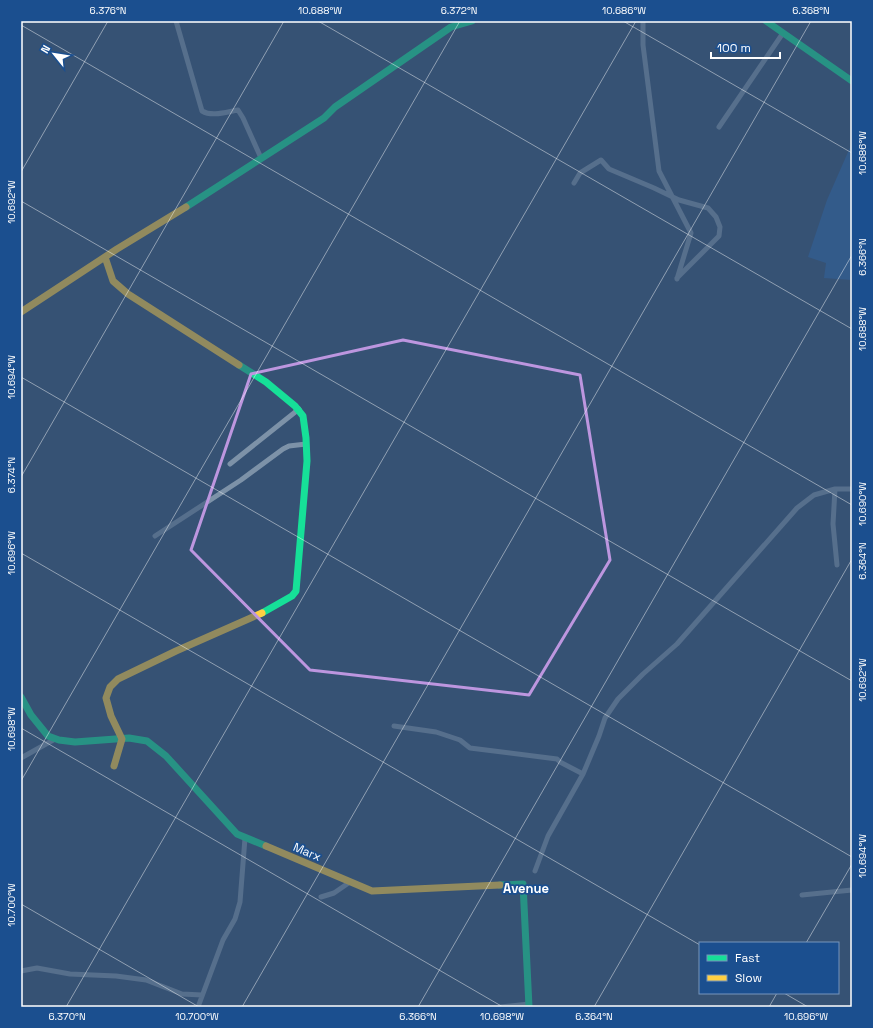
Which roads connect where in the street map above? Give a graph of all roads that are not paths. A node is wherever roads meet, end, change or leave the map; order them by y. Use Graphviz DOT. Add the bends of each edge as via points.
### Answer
graph roads {
  1 [pos="176,21"];
  2 [pos="472,21"];
  3 [pos="643,21"];
  4 [pos="766,21"];
  5 [pos="783,33"];
  6 [pos="852,81"];
  7 [pos="719,127"];
  8 [pos="261,158"];
  9 [pos="574,183"];
  10 [pos="672,197"];
  11 [pos="105,258"];
  12 [pos="21,312"];
  13 [pos="299,409"];
  14 [pos="306,444"];
  15 [pos="230,464"];
  16 [pos="852,489"];
  17 [pos="835,490"];
  18 [pos="155,536"];
  19 [pos="837,565"];
  20 [pos="21,697"];
  21 [pos="394,726"];
  22 [pos="55,738"];
  23 [pos="122,739"];
  24 [pos="21,758"];
  25 [pos="114,766"];
  26 [pos="583,774"];
  27 [pos="245,838"];
  28 [pos="535,871"];
  29 [pos="350,882"];
  30 [pos="852,890"];
  31 [pos="802,896"];
  32 [pos="321,897"];
  33 [pos="21,971"];
  34 [pos="202,995"];
  35 [pos="529,1006"];
  36 [pos="198,1007"];
  37 [pos="500,1007"];
  1 -- 8 [label="street" via="202,111 214,114 238,110"];
  2 -- 8 [label="street" via="452,27 435,38 335,107 324,118"];
  3 -- 10 [label="street" via="643,45 660,171"];
  4 -- 5 [label="street"];
  5 -- 6 [label="street"];
  5 -- 7 [label="street"];
  8 -- 11 [label="street"];
  9 -- 10 [label="street" via="580,173 601,160 609,169"];
  10 -- 10 [label="street" via="691,233 677,279 720,236 720,227 708,208"];
  11 -- 12 [label="street"];
  11 -- 13 [label="street" via="113,282 128,294 266,382"];
  13 -- 14 [label="street" via="305,423"];
  13 -- 15 [label="street"];
  14 -- 18 [label="street" via="283,448 236,484"];
  14 -- 23 [label="street" via="307,461 296,590 292,596 256,616 118,679 110,687 106,698"];
  16 -- 17 [label="street"];
  17 -- 19 [label="street" via="833,524"];
  17 -- 26 [label="street" via="814,496 797,508 677,644 618,699 605,718"];
  20 -- 22 [label="street, Marx" via="48,736"];
  21 -- 26 [label="street" via="436,732 460,740 470,748 557,759"];
  22 -- 23 [label="street, Marx" via="75,742"];
  22 -- 24 [label="street"];
  23 -- 25 [label="street"];
  23 -- 27 [label="street, Marx" via="147,741 166,756 237,834"];
  26 -- 28 [label="street" via="548,836"];
  27 -- 29 [label="street, Marx"];
  27 -- 34 [label="street" via="240,902 235,919 222,940"];
  29 -- 32 [label="street"];
  29 -- 35 [label="street, Marx" via="372,891 523,884"];
  30 -- 31 [label="street"];
  33 -- 34 [label="street" via="37,968 70,974 116,976 146,980 182,994"];
  34 -- 36 [label="street"];
  35 -- 37 [label="street"];
}
